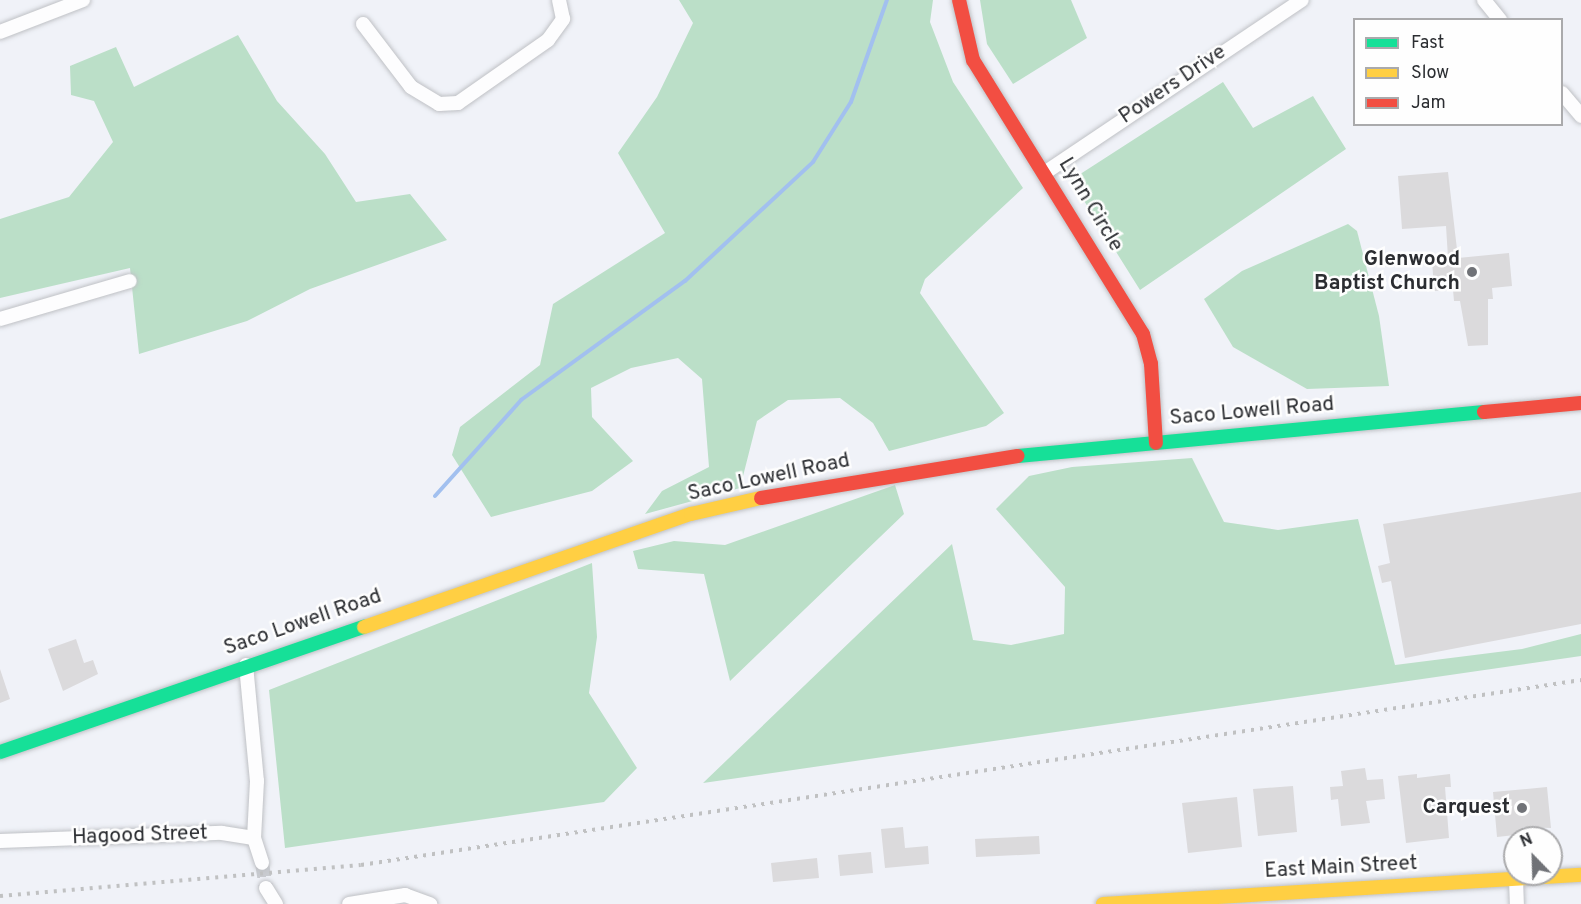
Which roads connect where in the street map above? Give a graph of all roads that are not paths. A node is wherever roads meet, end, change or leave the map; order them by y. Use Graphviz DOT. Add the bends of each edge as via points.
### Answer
graph roads {
  1 [pos="83,0"];
  2 [pos="559,0"];
  3 [pos="959,0"];
  4 [pos="1302,0"];
  5 [pos="1484,0"];
  6 [pos="1498,18"];
  7 [pos="363,24"];
  8 [pos="0,32"];
  9 [pos="1563,94"];
  10 [pos="1581,116"];
  11 [pos="1046,172"];
  12 [pos="130,281"];
  13 [pos="0,319"];
  14 [pos="1581,403"];
  15 [pos="1155,443"];
  16 [pos="246,665"];
  17 [pos="0,752"];
  18 [pos="254,838"];
  19 [pos="0,841"];
  20 [pos="262,863"];
  21 [pos="1581,875"];
  22 [pos="1563,876"];
  23 [pos="1503,880"];
  24 [pos="1516,886"];
  25 [pos="266,888"];
  26 [pos="276,904"];
  27 [pos="349,904"];
  28 [pos="430,904"];
  29 [pos="1103,904"];
  30 [pos="1517,904"];
  1 -- 8 [label="street"];
  2 -- 7 [label="street" via="563,19 548,40 458,103 439,104 411,87"];
  3 -- 11 [label="street, Lynn Circle" via="960,22 973,60"];
  4 -- 11 [label="street, Powers Drive"];
  5 -- 6 [label="street"];
  9 -- 10 [label="street"];
  11 -- 15 [label="street, Lynn Circle" via="1143,334 1151,364"];
  12 -- 13 [label="street"];
  14 -- 15 [label="street, Saco Lowell Road"];
  15 -- 16 [label="street, Saco Lowell Road" via="971,460 691,514"];
  16 -- 17 [label="street, Saco Lowell Road"];
  16 -- 18 [label="street" via="257,781"];
  18 -- 19 [label="street, Hagood Street" via="222,833"];
  18 -- 20 [label="street"];
  21 -- 22 [label="street, East Main Street"];
  23 -- 29 [label="street, East Main Street"];
  24 -- 30 [label="street"];
  25 -- 26 [label="street"];
  27 -- 28 [label="street" via="405,895"];
}
